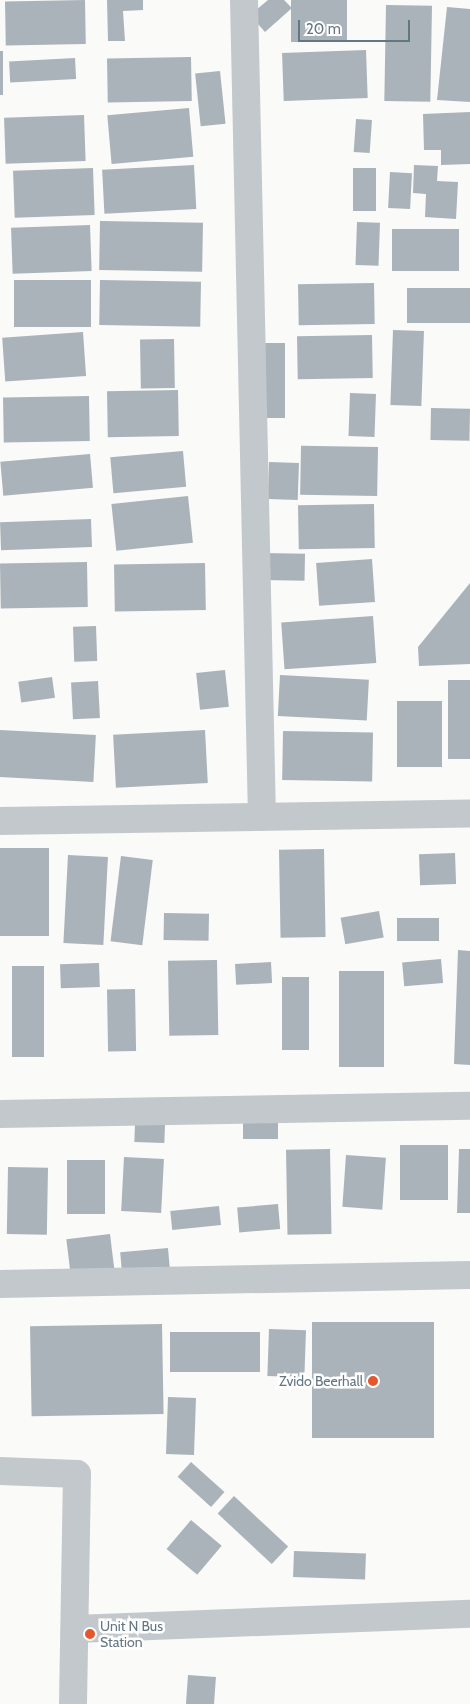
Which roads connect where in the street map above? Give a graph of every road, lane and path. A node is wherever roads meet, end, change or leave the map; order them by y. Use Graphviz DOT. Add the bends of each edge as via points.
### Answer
graph roads {
  1 [pos="244,0"];
  2 [pos="470,814"];
  3 [pos="262,817"];
  4 [pos="0,821"];
  5 [pos="470,1106"];
  6 [pos="0,1114"];
  7 [pos="470,1275"];
  8 [pos="0,1284"];
  9 [pos="0,1471"];
  10 [pos="470,1614"];
  11 [pos="75,1629"];
  12 [pos="73,1704"];
  1 -- 3 [label="street"];
  2 -- 3 [label="street"];
  3 -- 4 [label="street"];
  5 -- 6 [label="street"];
  7 -- 8 [label="street"];
  9 -- 11 [label="street" via="76,1474"];
  10 -- 11 [label="street"];
  11 -- 12 [label="street"];
}
